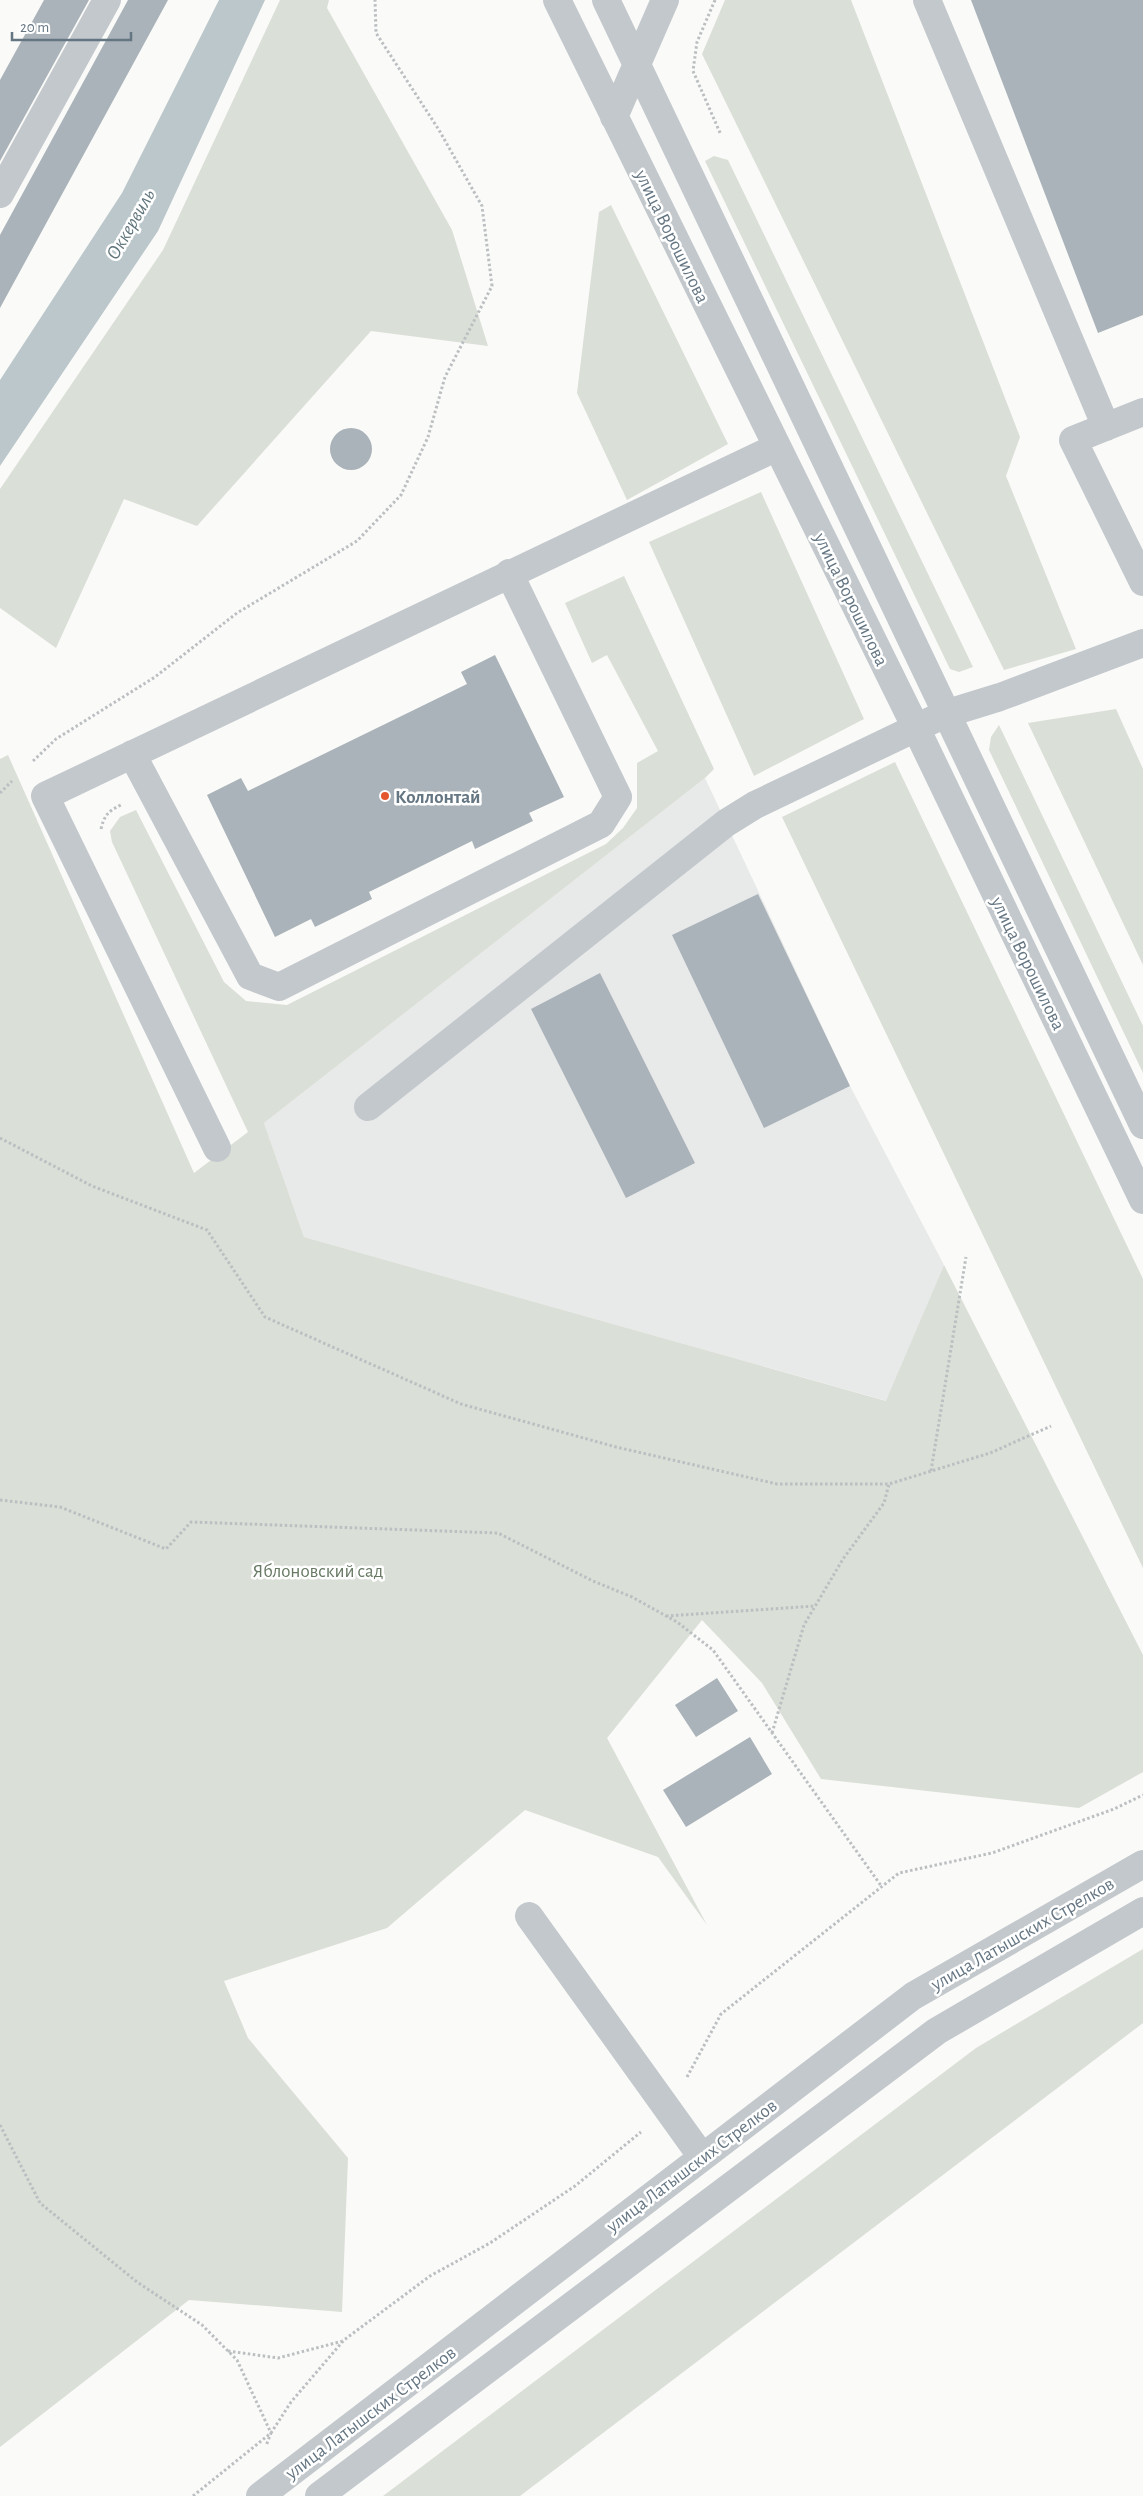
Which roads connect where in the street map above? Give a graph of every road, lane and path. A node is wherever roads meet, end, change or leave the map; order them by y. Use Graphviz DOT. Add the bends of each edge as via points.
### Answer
graph roads {
  1 [pos="107,0"];
  2 [pos="375,0"];
  3 [pos="557,0"];
  4 [pos="606,0"];
  5 [pos="665,0"];
  6 [pos="715,0"];
  7 [pos="928,0"];
  8 [pos="637,64"];
  9 [pos="614,117"];
  10 [pos="721,135"];
  11 [pos="0,194"];
  12 [pos="1143,412"];
  13 [pos="1106,427"];
  14 [pos="777,447"];
  15 [pos="509,573"];
  16 [pos="1143,582"];
  17 [pos="1143,643"];
  18 [pos="945,714"];
  19 [pos="916,728"];
  20 [pos="132,754"];
  21 [pos="29,765"];
  22 [pos="15,778"];
  23 [pos="0,793"];
  24 [pos="368,1107"];
  25 [pos="1143,1125"];
  26 [pos="0,1138"];
  27 [pos="217,1148"];
  28 [pos="1143,1200"];
  29 [pos="966,1257"];
  30 [pos="1050,1426"];
  31 [pos="931,1471"];
  32 [pos="889,1484"];
  33 [pos="0,1500"];
  34 [pos="816,1606"];
  35 [pos="666,1616"];
  36 [pos="772,1734"];
  37 [pos="1143,1795"];
  38 [pos="1143,1864"];
  39 [pos="882,1887"];
  40 [pos="1143,1911"];
  41 [pos="528,1916"];
  42 [pos="669,2110"];
  43 [pos="0,2125"];
  44 [pos="702,2157"];
  45 [pos="344,2340"];
  46 [pos="227,2351"];
  47 [pos="271,2433"];
  48 [pos="264,2451"];
  49 [pos="193,2496"];
  50 [pos="260,2496"];
  51 [pos="319,2496"];
  1 -- 11 [label="street"];
  2 -- 21 [label="path" via="376,33 439,130 482,206 492,286 445,377 424,446 401,495 357,541 237,613 155,677 56,739"];
  3 -- 9 [label="street, улица Ворошилова"];
  4 -- 8 [label="street, улица Ворошилова"];
  5 -- 8 [label="street"];
  6 -- 10 [label="path" via="697,42 693,71"];
  7 -- 13 [label="street"];
  8 -- 9 [label="street"];
  8 -- 18 [label="street, улица Ворошилова"];
  9 -- 14 [label="street, улица Ворошилова"];
  12 -- 13 [label="street"];
  13 -- 16 [label="street" via="1073,440"];
  14 -- 15 [label="street"];
  14 -- 19 [label="street, улица Ворошилова"];
  15 -- 20 [label="street"];
  15 -- 20 [label="street" via="618,797 601,824 279,987 250,976"];
  17 -- 18 [label="street" via="1000,697"];
  18 -- 19 [label="street"];
  18 -- 25 [label="street, улица Ворошилова"];
  19 -- 24 [label="street" via="755,805 726,823"];
  19 -- 28 [label="street, улица Ворошилова"];
  20 -- 27 [label="street" via="45,796"];
  22 -- 23 [label="path"];
  26 -- 32 [label="path" via="92,1186 206,1230 265,1316 462,1404 616,1447 777,1484"];
  29 -- 31 [label="path"];
  30 -- 31 [label="path" via="990,1453"];
  31 -- 32 [label="path"];
  32 -- 34 [label="path" via="884,1503 843,1560"];
  33 -- 35 [label="path" via="60,1507 166,1549 191,1522 498,1533"];
  34 -- 35 [label="path"];
  34 -- 36 [label="path" via="804,1625"];
  35 -- 36 [label="path" via="713,1650"];
  36 -- 39 [label="path"];
  37 -- 39 [label="path" via="1114,1809 992,1853 900,1873"];
  38 -- 44 [label="street, улица Латышских Стрелков" via="913,1996"];
  39 -- 42 [label="path" via="721,2014"];
  40 -- 51 [label="street, улица Латышских Стрелков" via="937,2031"];
  41 -- 42 [label="street"];
  42 -- 44 [label="street"];
  42 -- 45 [label="path" via="575,2186 490,2243 430,2276"];
  43 -- 46 [label="path" via="40,2203 137,2282 202,2325"];
  44 -- 50 [label="street, улица Латышских Стрелков"];
  45 -- 46 [label="path" via="278,2358"];
  45 -- 47 [label="path" via="291,2402"];
  46 -- 47 [label="path" via="237,2360"];
  47 -- 48 [label="path"];
  47 -- 49 [label="path"];
}
